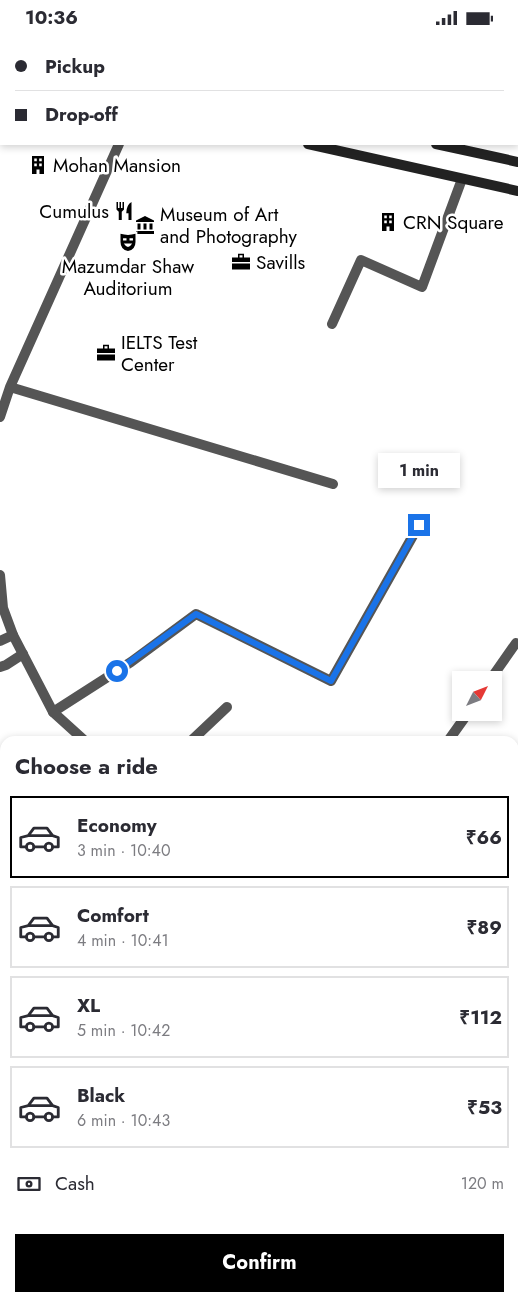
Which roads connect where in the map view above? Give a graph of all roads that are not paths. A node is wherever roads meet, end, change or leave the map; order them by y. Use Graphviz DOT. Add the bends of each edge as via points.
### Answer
graph roads {
  1 [pos="118,145"];
  2 [pos="312,145"];
  3 [pos="441,145"];
  4 [pos="518,162"];
  5 [pos="462,179"];
  6 [pos="518,191"];
  7 [pos="332,324"];
  8 [pos="10,387"];
  9 [pos="0,417"];
  10 [pos="333,483"];
  11 [pos="419,525"];
  12 [pos="0,575"];
  13 [pos="13,635"];
  14 [pos="0,641"];
  15 [pos="516,643"];
  16 [pos="23,654"];
  17 [pos="0,667"];
  18 [pos="496,671"];
  19 [pos="227,707"];
  20 [pos="53,712"];
  21 [pos="462,721"];
  22 [pos="79,736"];
  23 [pos="196,736"];
  24 [pos="452,736"];
  1 -- 8 [label="street"];
  2 -- 5 [label="main road"];
  3 -- 4 [label="main road"];
  5 -- 6 [label="main road"];
  5 -- 7 [label="street" via="422,287 361,260"];
  8 -- 9 [label="street"];
  8 -- 10 [label="street"];
  11 -- 20 [label="street" via="331,681 196,614"];
  12 -- 13 [label="street" via="3,608"];
  13 -- 14 [label="street"];
  13 -- 16 [label="street"];
  15 -- 18 [label="street"];
  16 -- 17 [label="street"];
  16 -- 20 [label="street"];
  19 -- 23 [label="street"];
  20 -- 22 [label="street"];
  21 -- 24 [label="street"];
}
